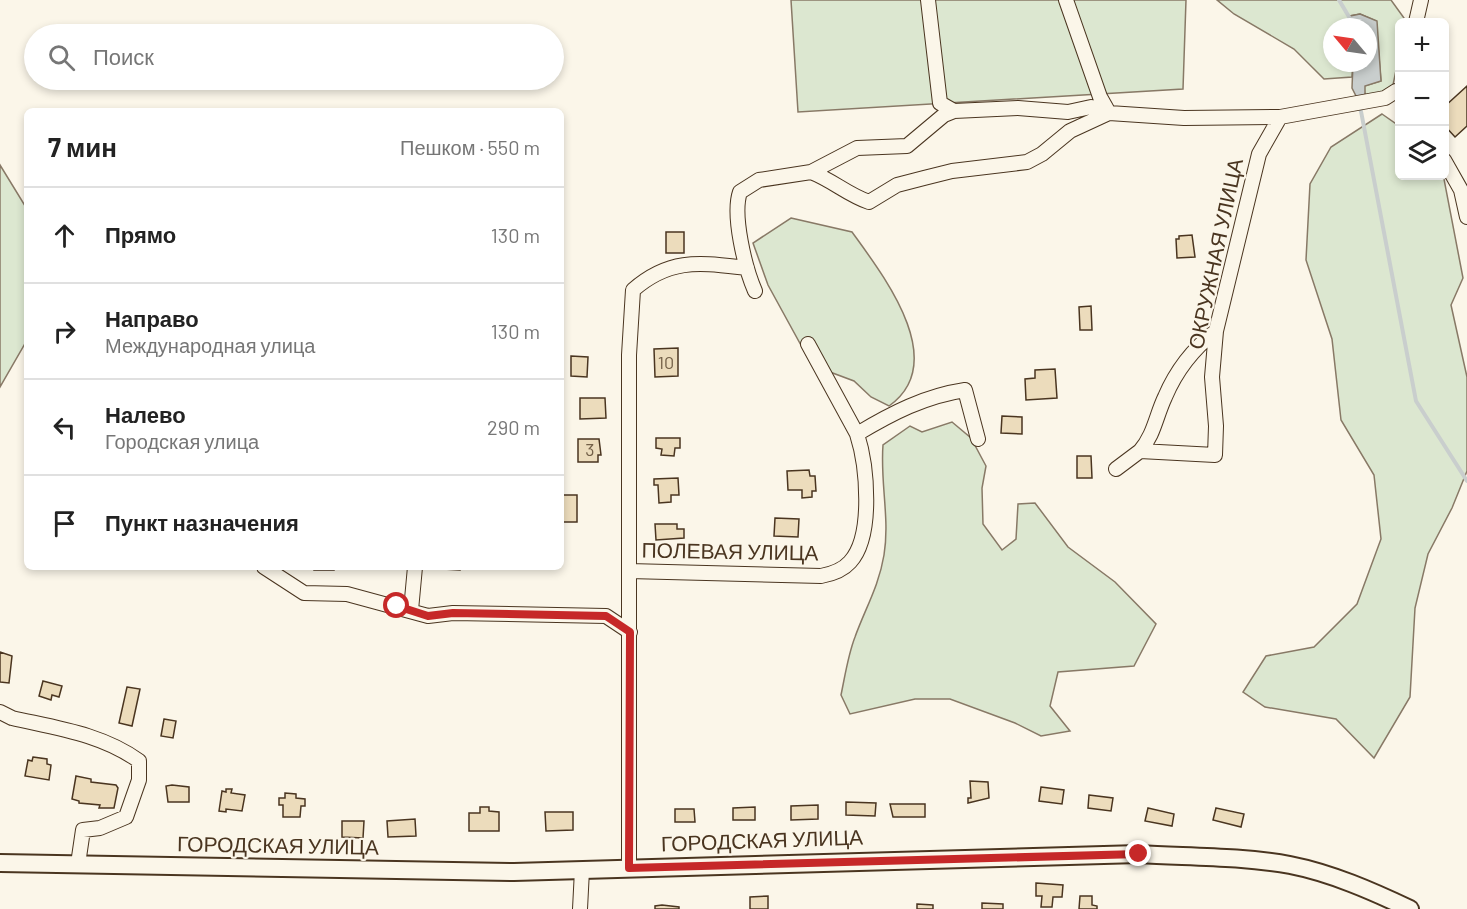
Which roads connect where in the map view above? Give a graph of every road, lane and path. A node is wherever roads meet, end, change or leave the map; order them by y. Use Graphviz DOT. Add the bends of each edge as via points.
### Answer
graph roads {
  1 [pos="928,0"];
  2 [pos="1066,0"];
  3 [pos="1421,0"];
  4 [pos="1417,18"];
  5 [pos="1395,91"];
  6 [pos="954,111"];
  7 [pos="1110,113"];
  8 [pos="1280,117"];
  9 [pos="1449,169"];
  10 [pos="811,172"];
  11 [pos="1467,216"];
  12 [pos="747,268"];
  13 [pos="755,291"];
  14 [pos="1216,331"];
  15 [pos="808,344"];
  16 [pos="857,434"];
  17 [pos="978,439"];
  18 [pos="1140,451"];
  19 [pos="1116,469"];
  20 [pos="269,570"];
  21 [pos="415,570"];
  22 [pos="629,572"];
  23 [pos="411,610"];
  24 [pos="630,632"];
  25 [pos="0,712"];
  26 [pos="0,863"];
  27 [pos="78,864"];
  28 [pos="629,868"];
  29 [pos="582,870"];
  30 [pos="580,909"];
  31 [pos="1410,909"];
  1 -- 6 [label="street" via="940,103"];
  2 -- 7 [label="street" via="1100,98"];
  3 -- 4 [label="street"];
  5 -- 8 [label="street" via="1385,98"];
  6 -- 7 [label="street" via="1018,108 1068,112 1091,107"];
  6 -- 10 [label="street" via="907,146 857,148"];
  7 -- 8 [label="street" via="1194,119"];
  7 -- 10 [label="street" via="1070,131 1027,162 933,175 897,185 869,202"];
  8 -- 14 [label="street, ОКРУЖНАЯ УЛИЦА" via="1259,154"];
  9 -- 11 [label="street" via="1461,190"];
  10 -- 12 [label="street" via="759,180 740,192 736,218"];
  12 -- 13 [label="street"];
  12 -- 22 [label="street" via="688,263 674,266 633,290 629,356"];
  14 -- 18 [label="street" via="1189,356 1165,395 1148,441"];
  14 -- 18 [label="street, ОКРУЖНАЯ УЛИЦА" via="1212,377 1215,455"];
  15 -- 16 [label="street, ПОЛЕВАЯ УЛИЦА"];
  16 -- 17 [label="street" via="897,410 939,394 965,390"];
  16 -- 22 [label="street, ПОЛЕВАЯ УЛИЦА" via="864,455 865,521 860,543 850,561 836,573 821,576"];
  18 -- 19 [label="street"];
  20 -- 23 [label="street" via="304,593 347,594"];
  21 -- 23 [label="street"];
  22 -- 24 [label="street"];
  23 -- 24 [label="street" via="428,616 606,616"];
  24 -- 28 [label="street"];
  25 -- 27 [label="street" via="93,736 121,747 139,761 139,780 126,817 83,830"];
  26 -- 27 [label="main road, ГОРОДСКАЯ УЛИЦА"];
  27 -- 29 [label="main road, ГОРОДСКАЯ УЛИЦА"];
  28 -- 29 [label="main road, ГОРОДСКАЯ УЛИЦА"];
  28 -- 31 [label="main road, ГОРОДСКАЯ УЛИЦА" via="1049,855 1224,858 1290,865 1367,888"];
  29 -- 30 [label="street"];
}
